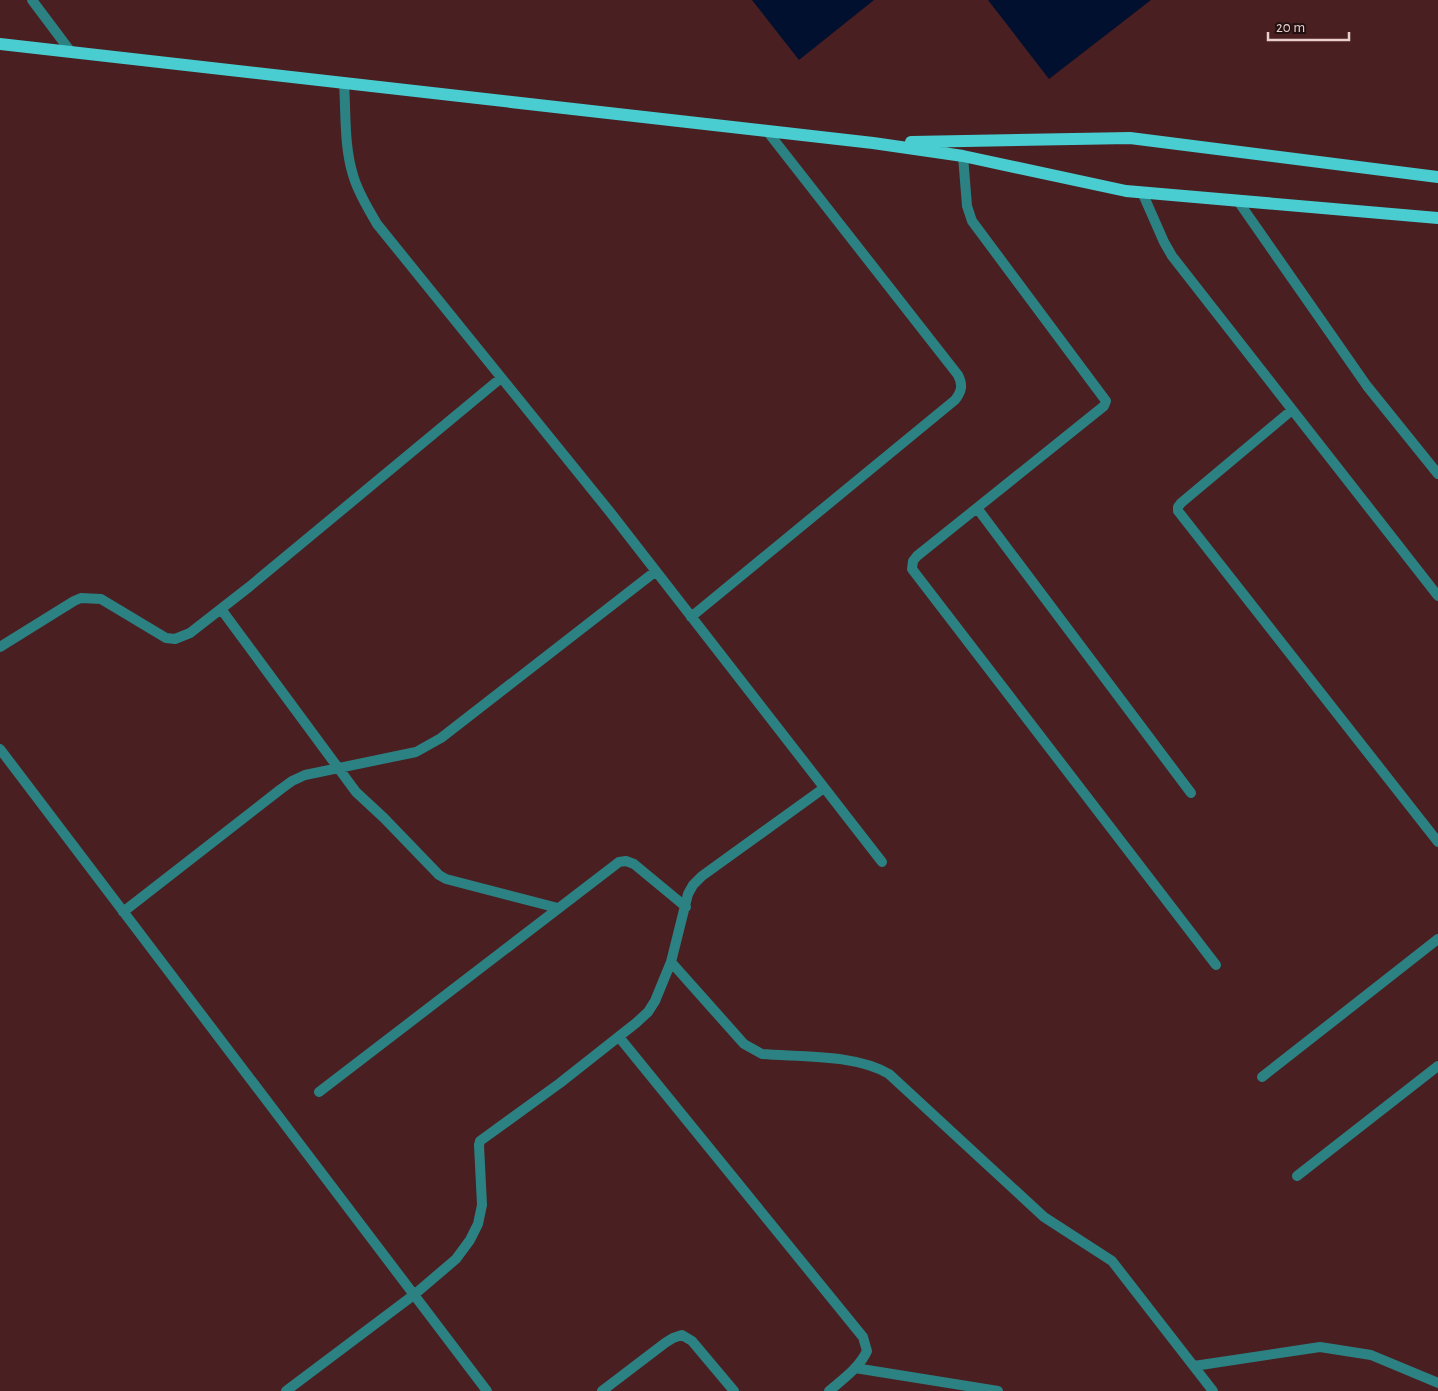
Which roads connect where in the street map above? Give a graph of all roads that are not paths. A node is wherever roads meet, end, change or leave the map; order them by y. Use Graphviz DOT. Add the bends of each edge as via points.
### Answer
graph roads {
  1 [pos="32,0"];
  2 [pos="0,44"];
  3 [pos="71,52"];
  4 [pos="344,83"];
  5 [pos="767,131"];
  6 [pos="873,143"];
  7 [pos="963,156"];
  8 [pos="1438,176"];
  9 [pos="1142,192"];
  10 [pos="1238,200"];
  11 [pos="1438,218"];
  12 [pos="501,378"];
  13 [pos="1292,410"];
  14 [pos="1438,474"];
  15 [pos="976,508"];
  16 [pos="656,572"];
  17 [pos="1438,596"];
  18 [pos="220,609"];
  19 [pos="691,617"];
  20 [pos="0,647"];
  21 [pos="0,749"];
  22 [pos="338,768"];
  23 [pos="824,788"];
  24 [pos="1191,793"];
  25 [pos="1438,842"];
  26 [pos="882,862"];
  27 [pos="686,907"];
  28 [pos="558,908"];
  29 [pos="123,912"];
  30 [pos="1438,939"];
  31 [pos="671,962"];
  32 [pos="1216,965"];
  33 [pos="619,1037"];
  34 [pos="1438,1066"];
  35 [pos="1262,1076"];
  36 [pos="319,1092"];
  37 [pos="1297,1176"];
  38 [pos="415,1294"];
  39 [pos="1194,1366"];
  40 [pos="856,1368"];
  41 [pos="1438,1383"];
  42 [pos="286,1391"];
  43 [pos="487,1391"];
  44 [pos="602,1391"];
  45 [pos="734,1391"];
  46 [pos="829,1391"];
  47 [pos="998,1391"];
  48 [pos="1214,1391"];
  1 -- 3 [label="street"];
  2 -- 3 [label="main road"];
  3 -- 4 [label="main road"];
  4 -- 5 [label="main road"];
  4 -- 12 [label="street" via="348,152 363,199 377,224"];
  5 -- 6 [label="main road"];
  5 -- 19 [label="street" via="958,375 962,388 955,400"];
  6 -- 7 [label="main road"];
  6 -- 8 [label="main road" via="1130,138"];
  7 -- 9 [label="main road"];
  7 -- 15 [label="street" via="967,206 972,222 1106,401"];
  9 -- 10 [label="main road"];
  9 -- 13 [label="street" via="1168,249"];
  10 -- 11 [label="main road"];
  10 -- 14 [label="street" via="1367,386"];
  12 -- 16 [label="street"];
  12 -- 18 [label="street"];
  13 -- 17 [label="street"];
  13 -- 25 [label="street" via="1180,503 1178,512"];
  15 -- 24 [label="street"];
  15 -- 32 [label="street" via="917,556 912,570"];
  16 -- 19 [label="street"];
  16 -- 22 [label="street" via="441,738 416,752"];
  18 -- 20 [label="street" via="190,633 170,639 102,599 82,598"];
  18 -- 22 [label="street"];
  19 -- 23 [label="street"];
  21 -- 29 [label="street"];
  22 -- 28 [label="street" via="360,797 442,878"];
  22 -- 29 [label="street" via="292,781"];
  23 -- 26 [label="street"];
  23 -- 27 [label="street" via="702,876 690,889"];
  27 -- 28 [label="street" via="626,860 614,865"];
  27 -- 31 [label="street"];
  28 -- 36 [label="street"];
  29 -- 38 [label="street"];
  30 -- 35 [label="street"];
  31 -- 33 [label="street" via="656,1001"];
  31 -- 39 [label="street" via="737,1038 752,1050 762,1054 850,1060 889,1074 1044,1217 1112,1262"];
  33 -- 38 [label="street" via="480,1140 482,1205 478,1224 456,1259"];
  33 -- 40 [label="street" via="863,1337 867,1351"];
  34 -- 37 [label="street"];
  38 -- 42 [label="street"];
  38 -- 43 [label="street"];
  39 -- 41 [label="street" via="1320,1347 1371,1355"];
  39 -- 48 [label="street"];
  40 -- 46 [label="street"];
  40 -- 47 [label="street"];
  44 -- 45 [label="street" via="665,1343 682,1335 692,1341"];
}
